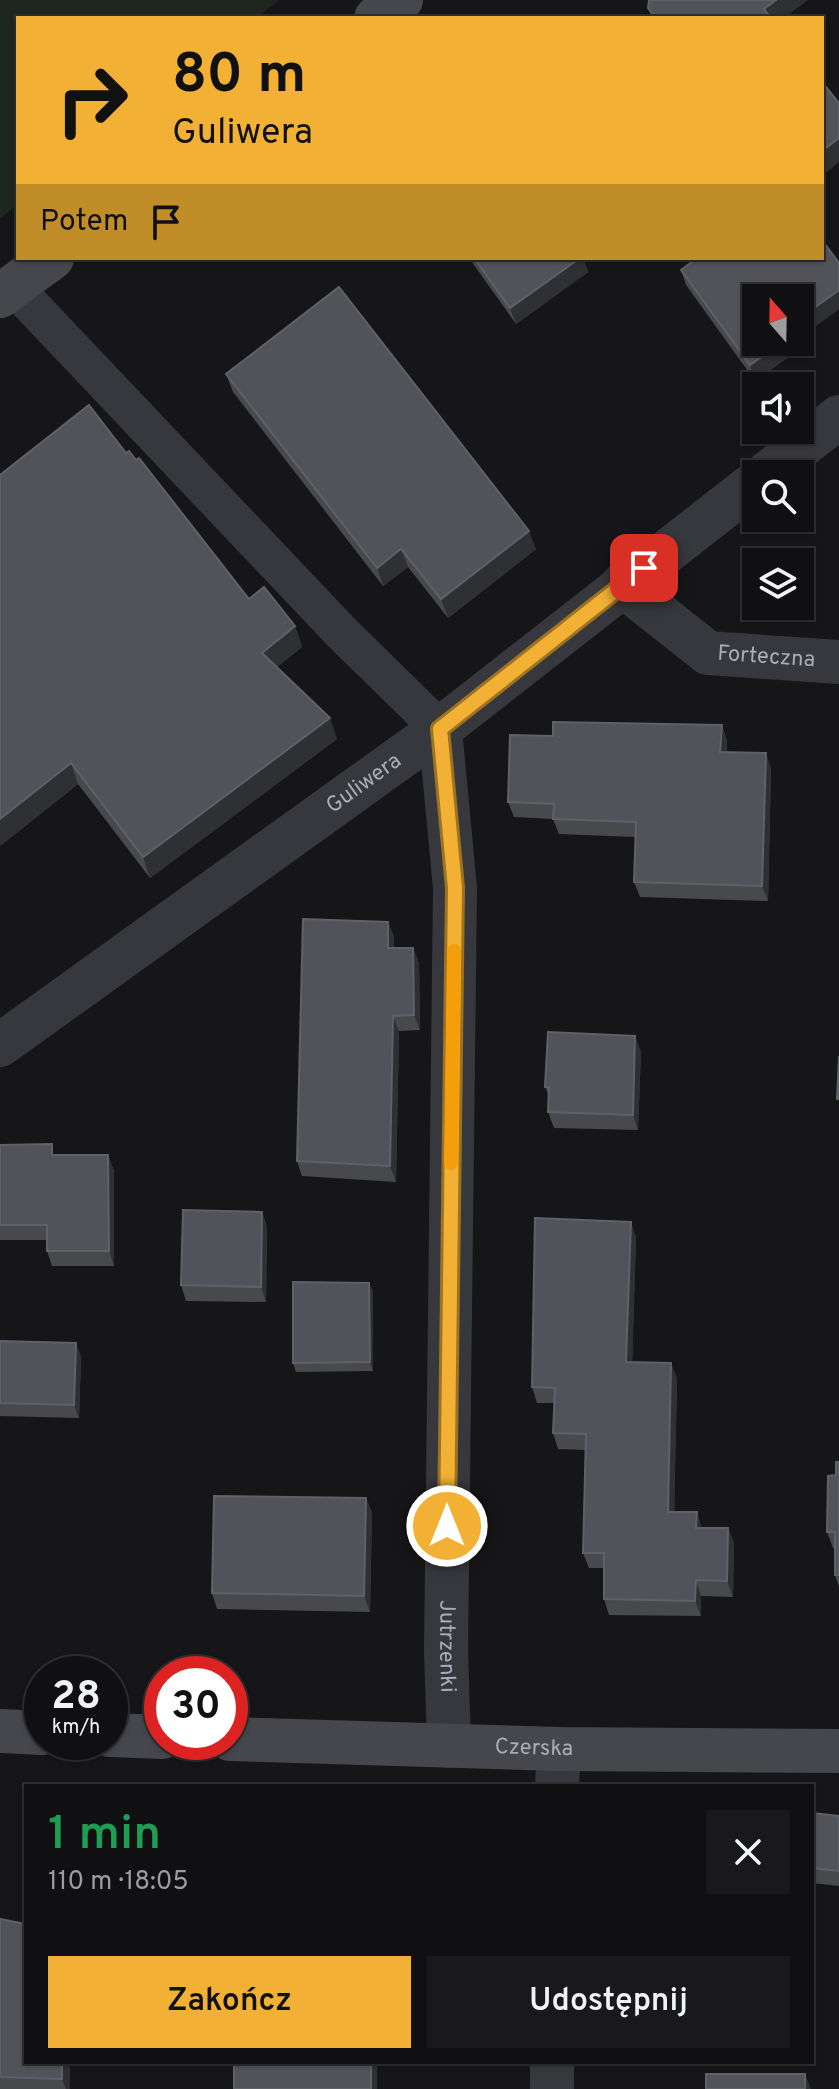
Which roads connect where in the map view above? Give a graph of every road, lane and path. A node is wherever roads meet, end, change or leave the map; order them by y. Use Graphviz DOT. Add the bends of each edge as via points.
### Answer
graph roads {
  1 [pos="401,0"];
  2 [pos="379,16"];
  3 [pos="49,260"];
  4 [pos="6,291"];
  5 [pos="839,417"];
  6 [pos="784,460"];
  7 [pos="742,493"];
  8 [pos="622,585"];
  9 [pos="839,662"];
  10 [pos="440,729"];
  11 [pos="0,1045"];
  12 [pos="0,1731"];
  13 [pos="24,1732"];
  14 [pos="248,1740"];
  15 [pos="449,1746"];
  16 [pos="839,1751"];
  17 [pos="558,1767"];
  18 [pos="552,2064"];
  19 [pos="552,2089"];
  1 -- 2 [label="street"];
  3 -- 4 [label="street"];
  4 -- 10 [label="lane"];
  5 -- 6 [label="street"];
  7 -- 8 [label="street, Guliwera"];
  8 -- 9 [label="street, Forteczna" via="708,653"];
  8 -- 10 [label="street, Guliwera"];
  10 -- 11 [label="street, Guliwera"];
  10 -- 15 [label="street, Jutrzenki" via="455,888"];
  12 -- 13 [label="street"];
  14 -- 15 [label="street, Czerska"];
  15 -- 17 [label="street, Czerska"];
  16 -- 17 [label="street, Czerska"];
  18 -- 19 [label="street"];
}
